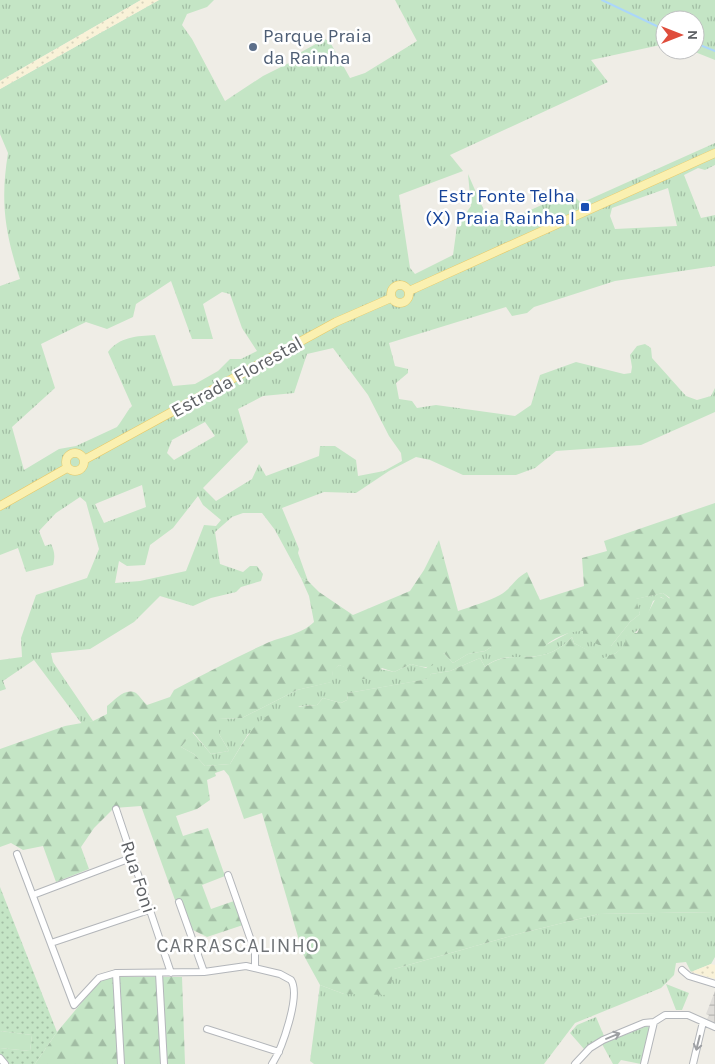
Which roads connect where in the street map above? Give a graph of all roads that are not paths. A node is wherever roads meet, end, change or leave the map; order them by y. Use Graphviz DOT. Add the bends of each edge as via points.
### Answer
graph roads {
  1 [pos="715,153"];
  2 [pos="409,290"];
  3 [pos="391,298"];
  4 [pos="84,460"];
  5 [pos="67,468"];
  6 [pos="0,506"];
  7 [pos="116,809"];
  8 [pos="17,854"];
  9 [pos="132,858"];
  10 [pos="228,875"];
  11 [pos="33,895"];
  12 [pos="179,902"];
  13 [pos="149,910"];
  14 [pos="51,943"];
  15 [pos="255,967"];
  16 [pos="682,970"];
  17 [pos="204,972"];
  18 [pos="116,973"];
  19 [pos="159,973"];
  20 [pos="171,973"];
  21 [pos="715,984"];
  22 [pos="654,1022"];
  23 [pos="703,1022"];
  24 [pos="715,1027"];
  25 [pos="208,1029"];
  26 [pos="279,1052"];
  27 [pos="0,1058"];
  28 [pos="5,1064"];
  29 [pos="121,1064"];
  30 [pos="164,1064"];
  31 [pos="272,1064"];
  32 [pos="575,1064"];
  33 [pos="644,1064"];
  34 [pos="693,1064"];
  1 -- 2 [label="main road"];
  2 -- 3 [label="main road" via="398,285 393,288"];
  2 -- 3 [label="main road" via="406,302 395,303"];
  3 -- 4 [label="main road, Estrada Florestal" via="336,322"];
  4 -- 5 [label="main road" via="78,471 72,472"];
  4 -- 5 [label="main road" via="72,453 65,460"];
  5 -- 6 [label="main road"];
  7 -- 9 [label="street, Rua Foni"];
  8 -- 11 [label="street"];
  9 -- 11 [label="street"];
  9 -- 13 [label="street, Rua Foni"];
  10 -- 15 [label="street" via="255,952"];
  11 -- 14 [label="street"];
  12 -- 17 [label="street"];
  13 -- 14 [label="street"];
  13 -- 20 [label="street, Rua Foni"];
  14 -- 18 [label="street" via="74,1005 99,978"];
  15 -- 17 [label="street"];
  15 -- 26 [label="street" via="286,976 294,984 293,1004"];
  16 -- 21 [label="street" via="688,976"];
  17 -- 20 [label="street"];
  18 -- 19 [label="street"];
  18 -- 29 [label="street"];
  19 -- 20 [label="street"];
  19 -- 30 [label="street"];
  22 -- 23 [label="street" via="665,1014 679,1013"];
  32 -- 22 [label="street, one-way" via="603,1040"];
  22 -- 33 [label="street"];
  23 -- 24 [label="street"];
  23 -- 34 [label="street, one-way"];
  25 -- 26 [label="street"];
  26 -- 31 [label="street"];
  27 -- 28 [label="street"];
}
